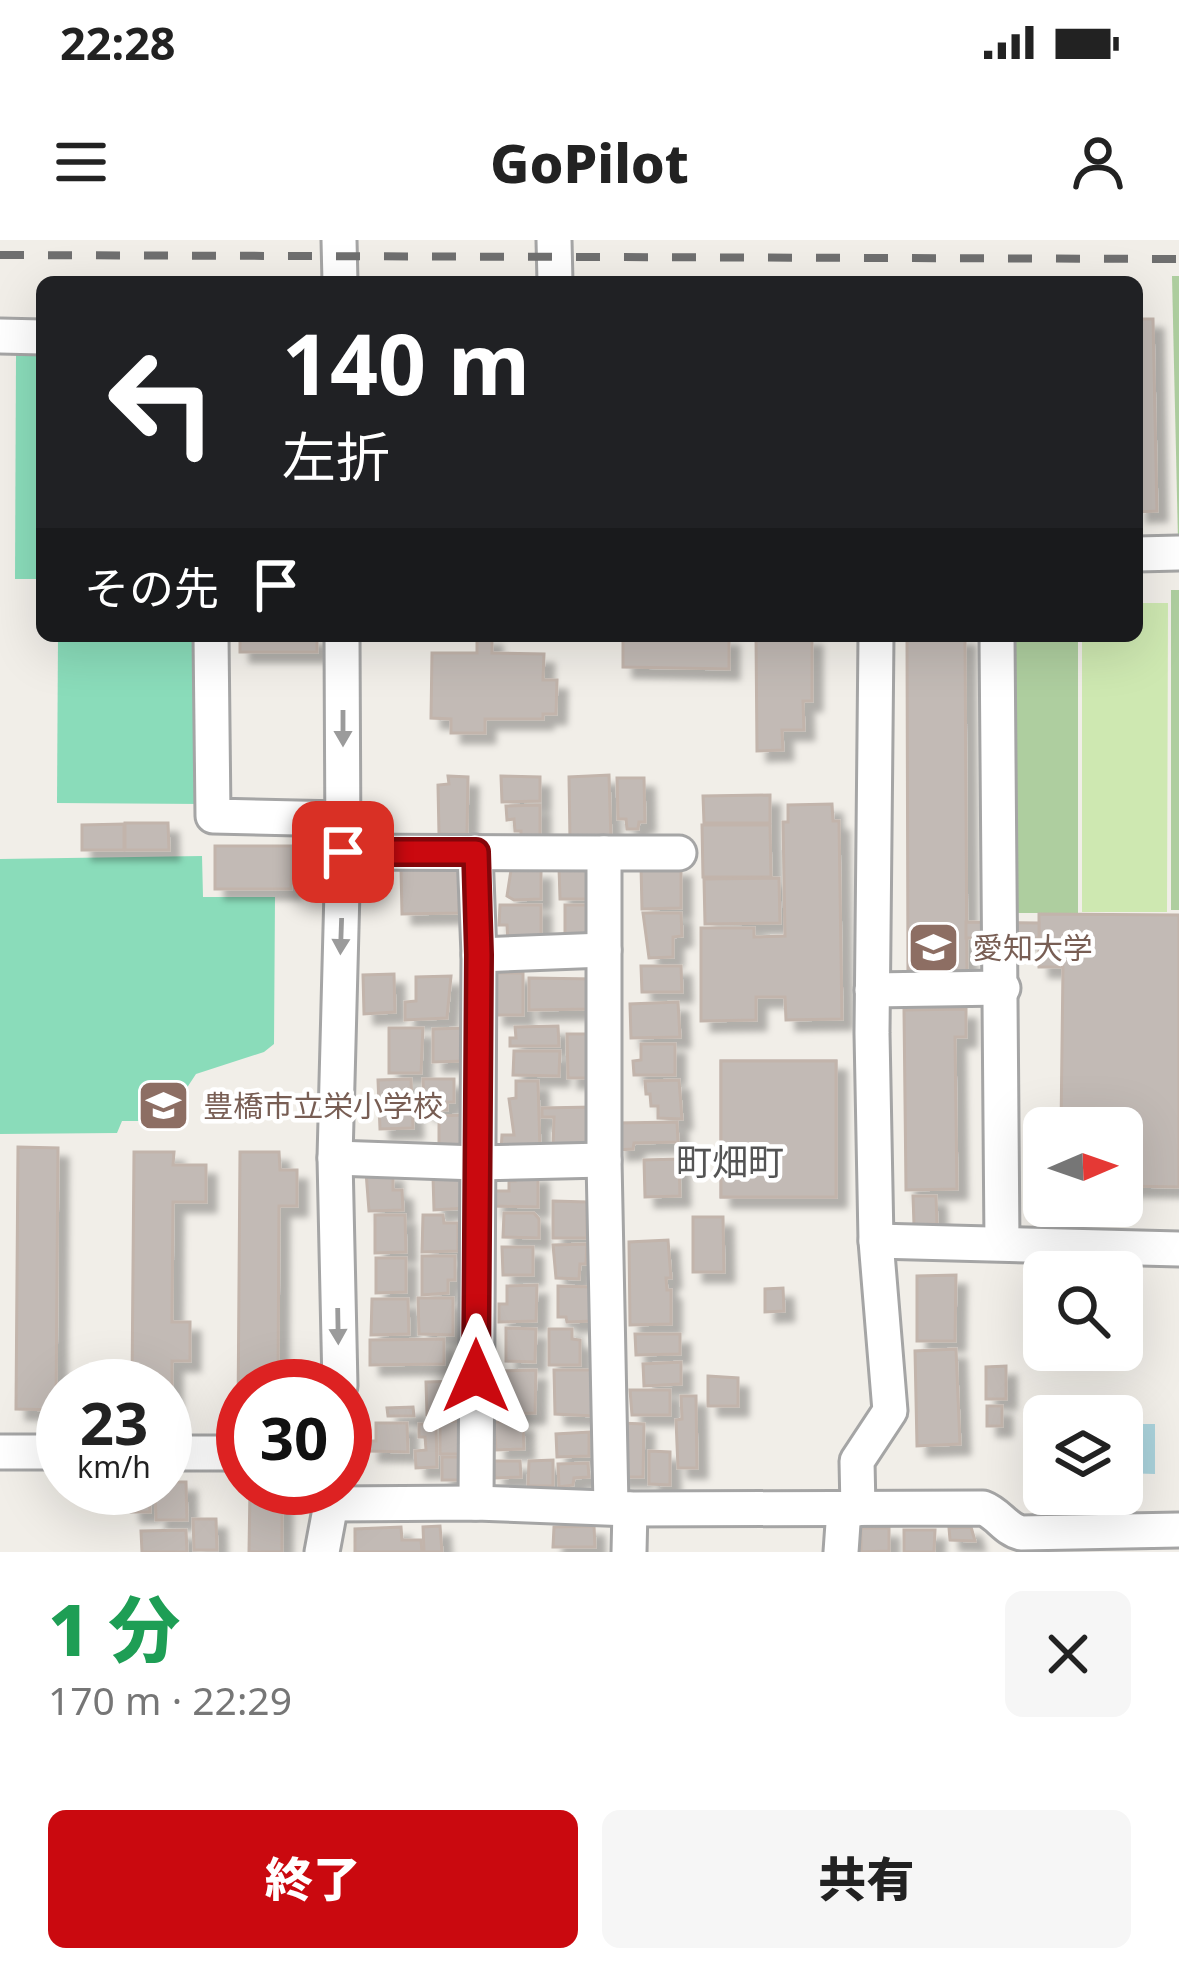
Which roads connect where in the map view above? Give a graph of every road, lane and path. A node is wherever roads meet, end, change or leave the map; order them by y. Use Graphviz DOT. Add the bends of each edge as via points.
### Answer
graph roads {
  1 [pos="339,240"];
  2 [pos="554,240"];
  3 [pos="340,276"];
  4 [pos="555,276"];
  5 [pos="0,336"];
  6 [pos="36,337"];
  7 [pos="1179,553"];
  8 [pos="1143,554"];
  9 [pos="212,642"];
  10 [pos="342,642"];
  11 [pos="876,642"];
  12 [pos="997,642"];
  13 [pos="342,836"];
  14 [pos="476,852"];
  15 [pos="604,853"];
  16 [pos="679,853"];
  17 [pos="604,950"];
  18 [pos="479,955"];
  19 [pos="1003,988"];
  20 [pos="872,990"];
  21 [pos="335,1158"];
  22 [pos="604,1160"];
  23 [pos="477,1162"];
  24 [pos="876,1241"];
  25 [pos="1002,1243"];
  26 [pos="1179,1250"];
  27 [pos="339,1359"];
  28 [pos="0,1452"];
  29 [pos="36,1452"];
  30 [pos="372,1498"];
  31 [pos="476,1503"];
  32 [pos="621,1508"];
  33 [pos="851,1509"];
  34 [pos="329,1515"];
  35 [pos="1165,1538"];
  36 [pos="322,1552"];
  37 [pos="629,1552"];
  38 [pos="841,1552"];
  1 -- 3 [label="street"];
  2 -- 4 [label="street"];
  5 -- 6 [label="street"];
  7 -- 8 [label="street"];
  9 -- 13 [label="street" via="213,816"];
  10 -- 13 [label="street, one-way"];
  11 -- 20 [label="street"];
  12 -- 19 [label="street"];
  13 -- 14 [label="street"];
  13 -- 21 [label="street, one-way"];
  14 -- 15 [label="street"];
  14 -- 18 [label="street"];
  15 -- 16 [label="street"];
  15 -- 17 [label="street"];
  17 -- 18 [label="street"];
  17 -- 22 [label="street"];
  18 -- 23 [label="street"];
  19 -- 20 [label="street"];
  19 -- 25 [label="street"];
  20 -- 24 [label="street"];
  21 -- 23 [label="street"];
  21 -- 27 [label="street, one-way"];
  22 -- 23 [label="street"];
  22 -- 32 [label="street"];
  23 -- 31 [label="street"];
  24 -- 25 [label="street"];
  24 -- 33 [label="street" via="890,1411 857,1461"];
  25 -- 26 [label="street"];
  28 -- 29 [label="street"];
  30 -- 31 [label="street"];
  31 -- 32 [label="street"];
  32 -- 33 [label="street"];
  32 -- 37 [label="street"];
  33 -- 35 [label="street" via="983,1508 1021,1533"];
  33 -- 38 [label="street"];
  34 -- 36 [label="street"];
}
